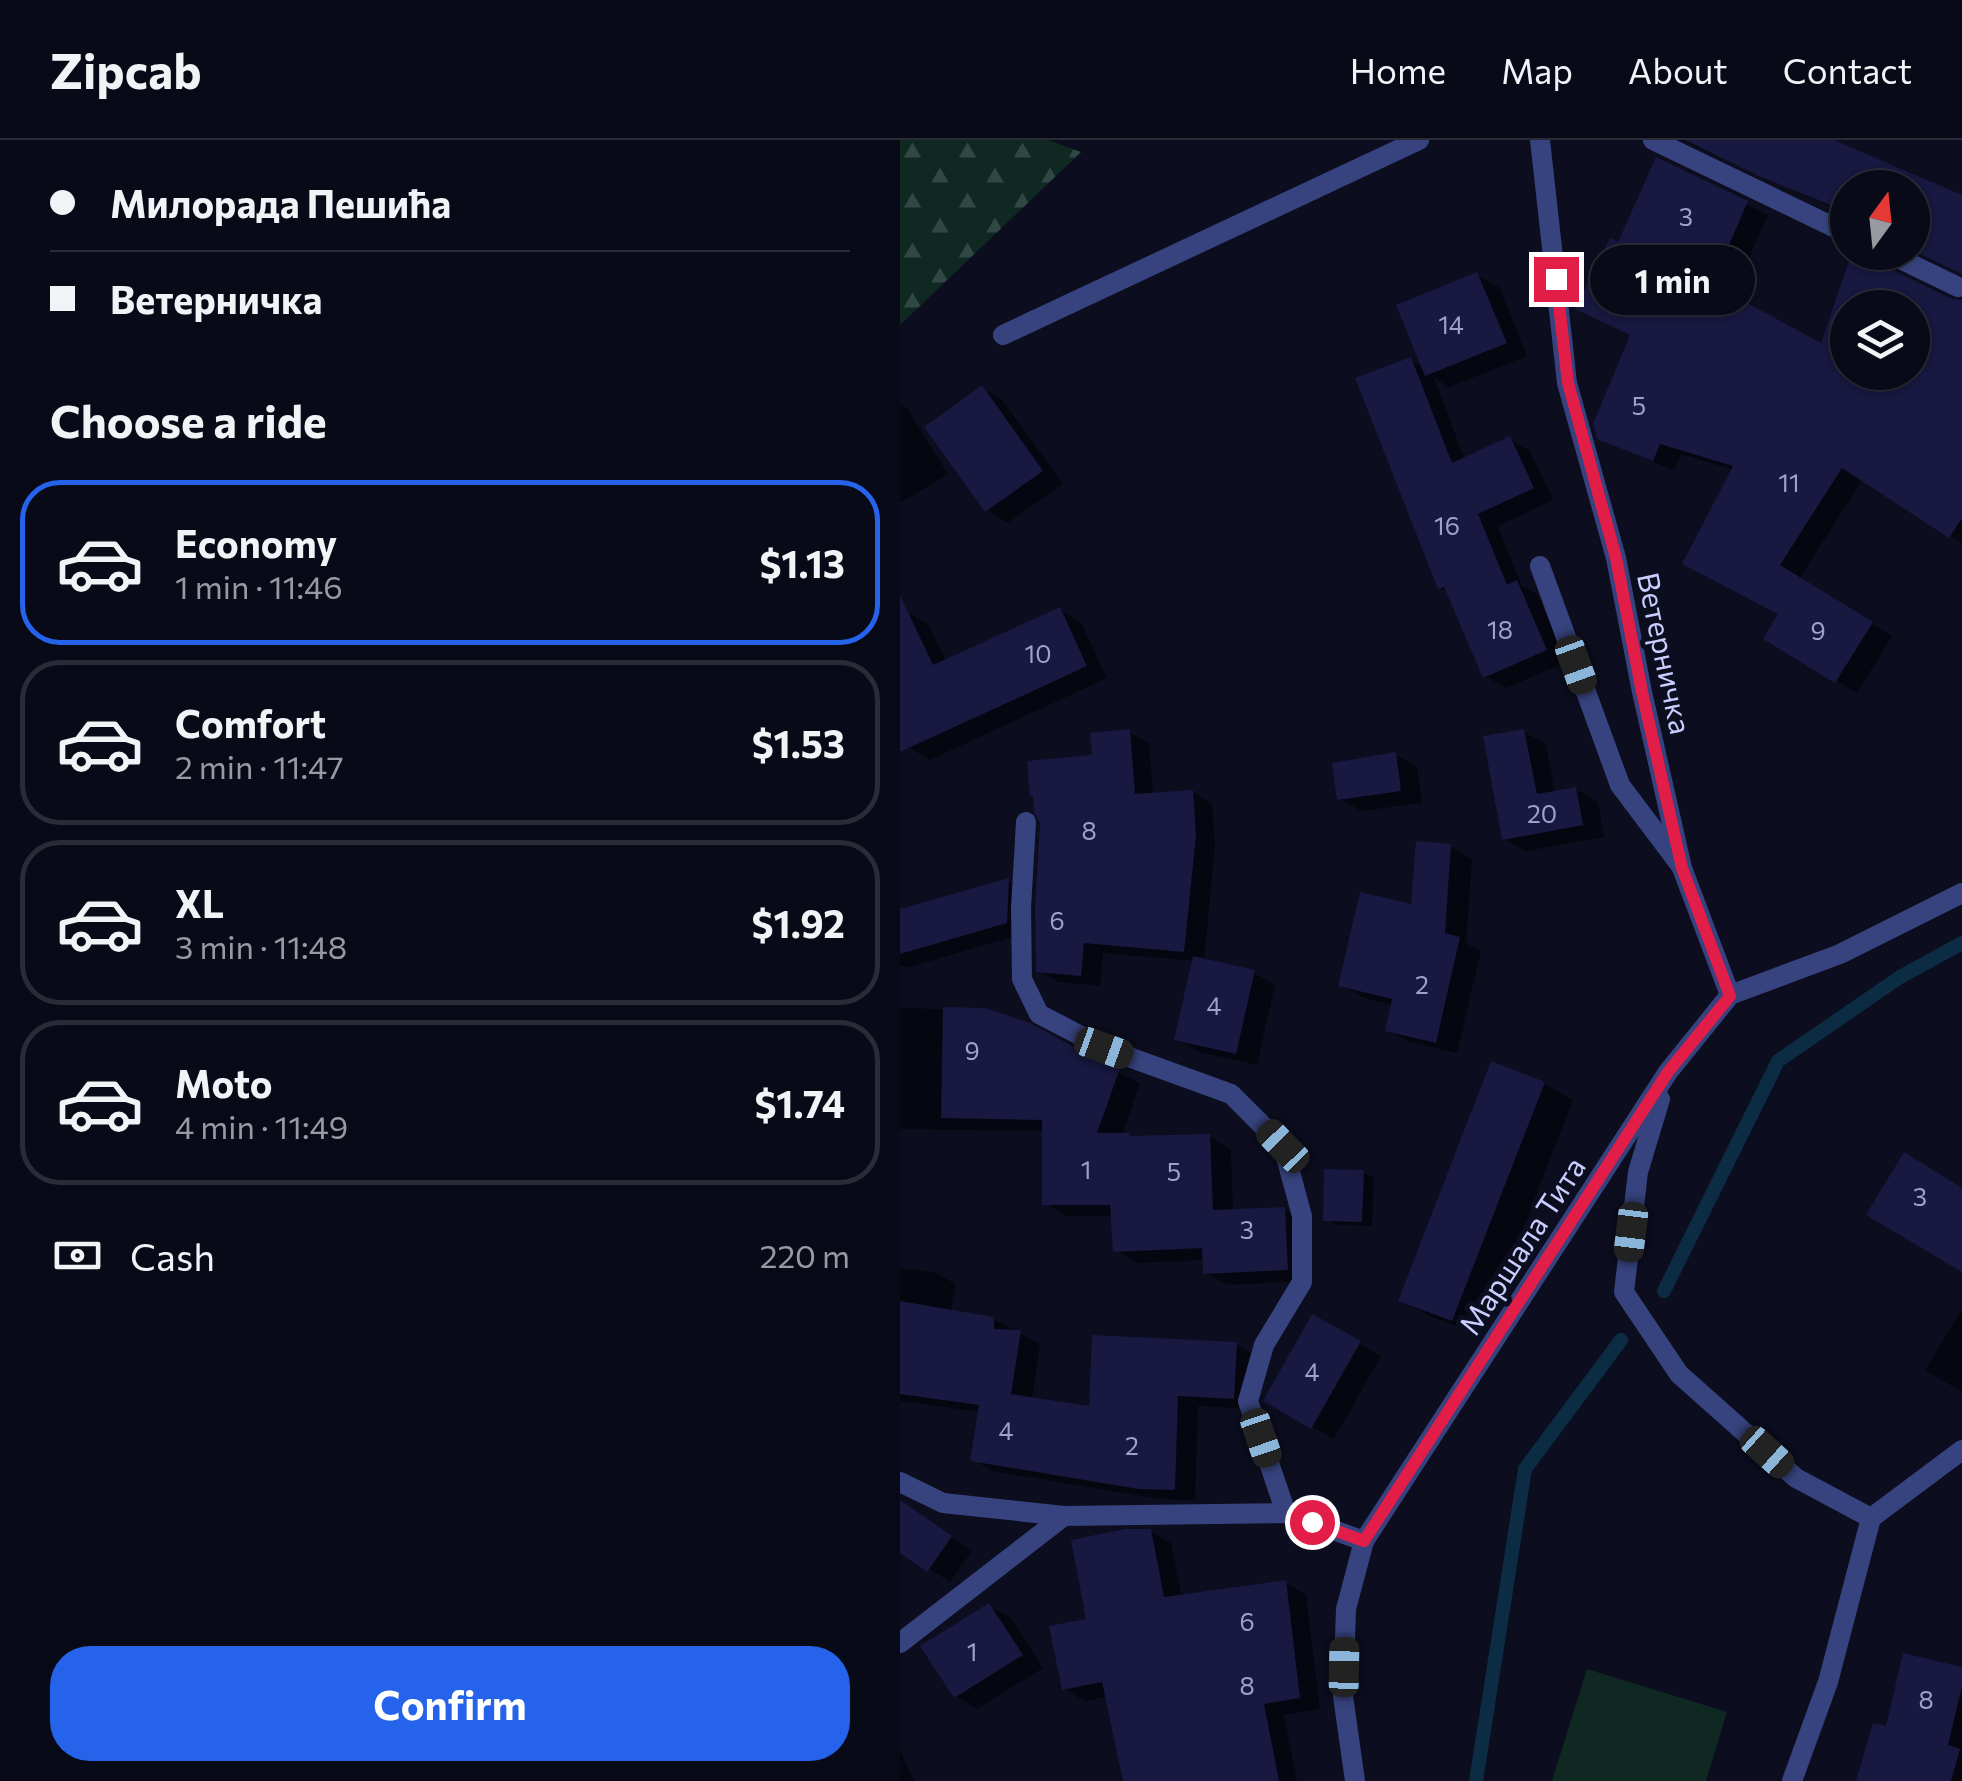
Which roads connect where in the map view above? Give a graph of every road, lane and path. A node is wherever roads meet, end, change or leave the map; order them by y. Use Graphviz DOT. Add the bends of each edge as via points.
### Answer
graph roads {
  1 [pos="1420,140"];
  2 [pos="1540,140"];
  3 [pos="1653,140"];
  4 [pos="1830,225"];
  5 [pos="1923,270"];
  6 [pos="1958,287"];
  7 [pos="1003,334"];
  8 [pos="1540,566"];
  9 [pos="1026,822"];
  10 [pos="1682,868"];
  11 [pos="1962,893"];
  12 [pos="1730,996"];
  13 [pos="1668,1072"];
  14 [pos="1962,1450"];
  15 [pos="900,1482"];
  16 [pos="1286,1513"];
  17 [pos="1064,1516"];
  18 [pos="1872,1518"];
  19 [pos="1364,1541"];
  20 [pos="900,1643"];
  21 [pos="1355,1781"];
  22 [pos="1792,1781"];
  1 -- 7 [label="street"];
  2 -- 10 [label="street, Ветерничка" via="1568,383 1616,558"];
  3 -- 4 [label="street"];
  5 -- 6 [label="street"];
  8 -- 10 [label="street" via="1620,785"];
  9 -- 16 [label="street" via="1022,979 1039,1014 1104,1048 1232,1094 1283,1146 1302,1216 1302,1282 1264,1346 1248,1401"];
  10 -- 12 [label="street, Ветерничка"];
  11 -- 12 [label="street, Маршала Тита" via="1840,954"];
  12 -- 13 [label="street, Маршала Тита"];
  13 -- 18 [label="street" via="1638,1172 1624,1292 1679,1374 1796,1478"];
  13 -- 19 [label="street, Маршала Тита"];
  14 -- 18 [label="street"];
  15 -- 17 [label="street" via="943,1503"];
  16 -- 17 [label="street"];
  16 -- 19 [label="street"];
  17 -- 20 [label="street"];
  18 -- 22 [label="street" via="1828,1682"];
  19 -- 21 [label="street, Маршала Тита" via="1346,1608 1343,1696"];
}
